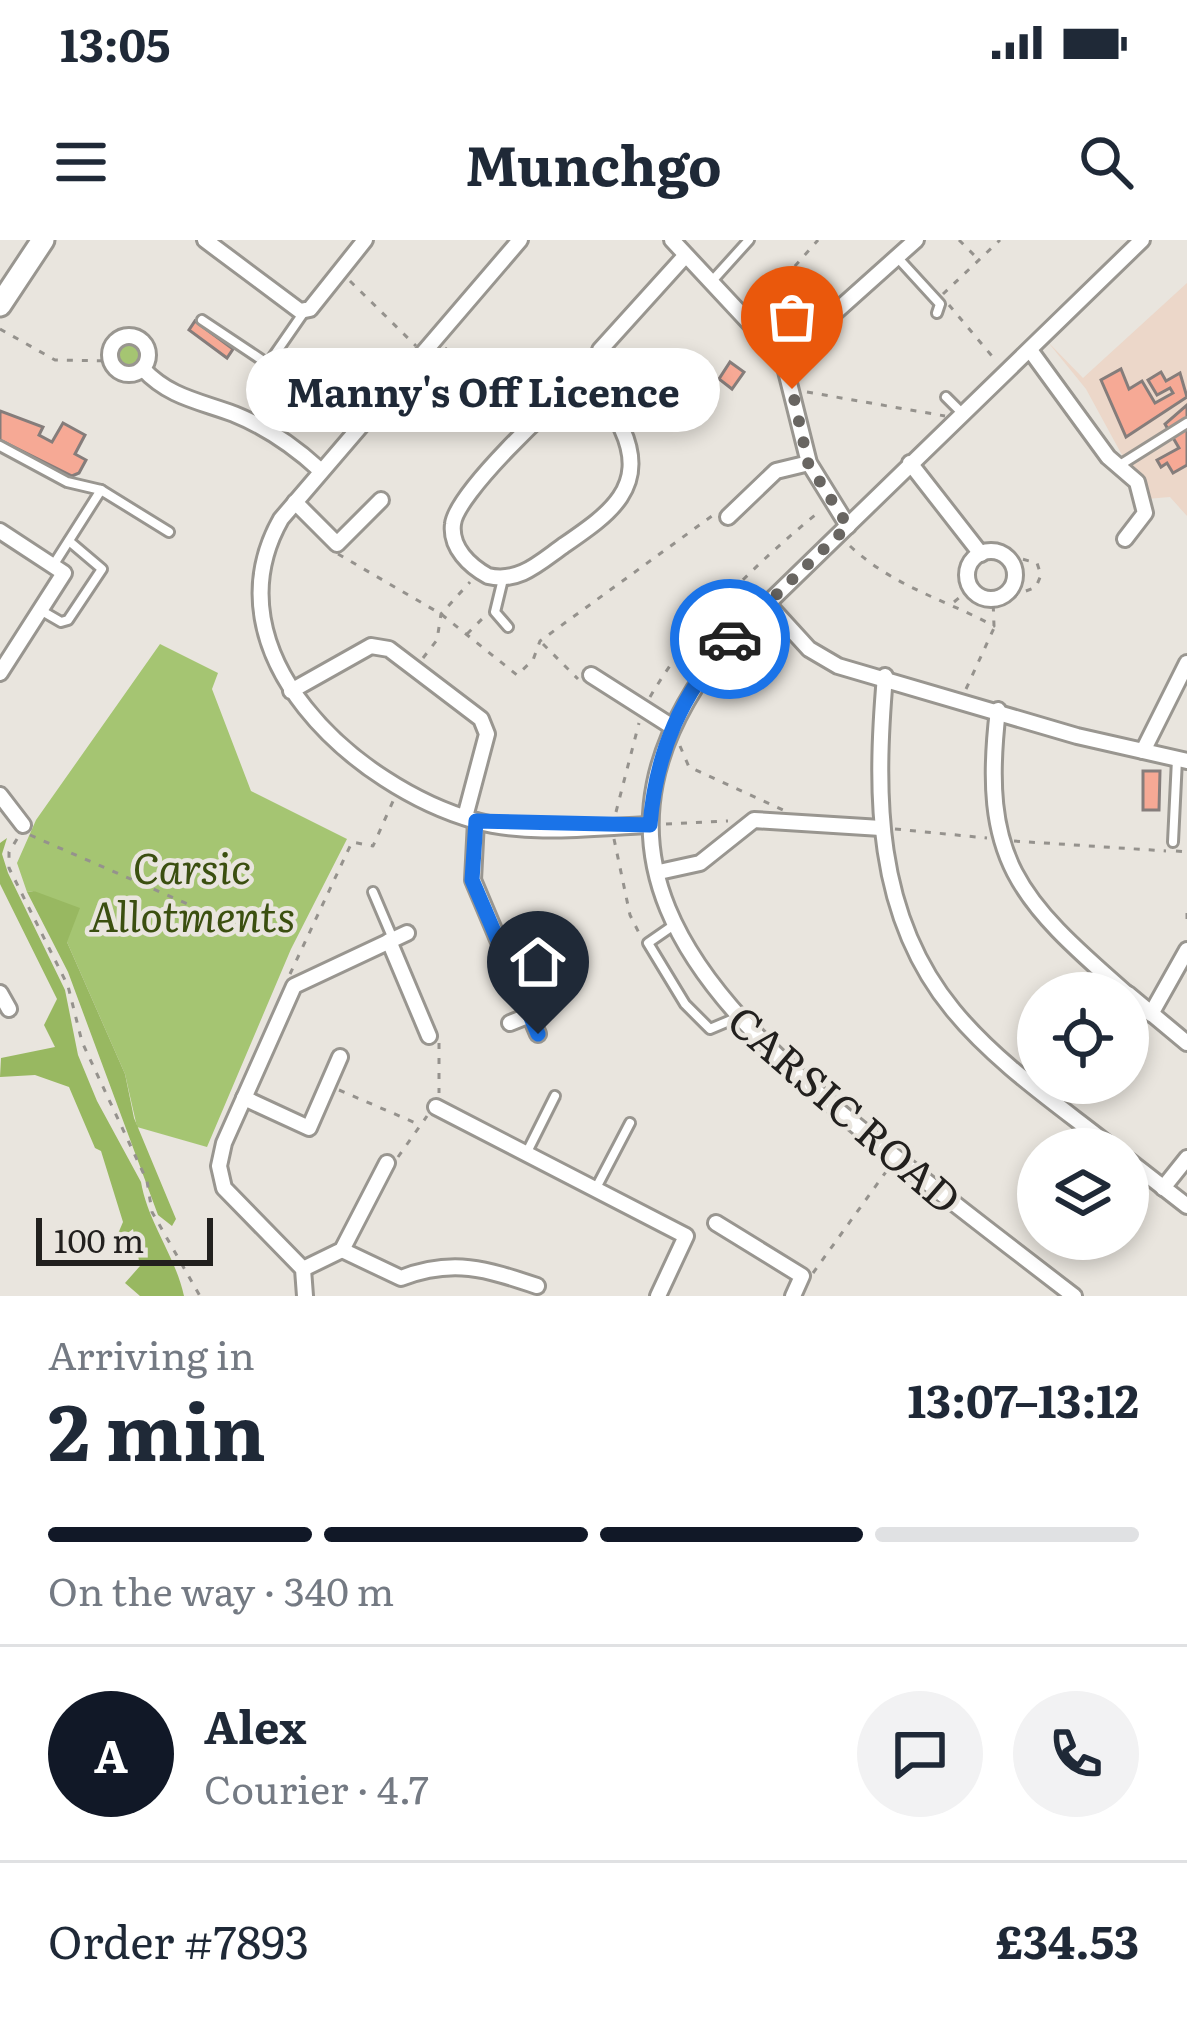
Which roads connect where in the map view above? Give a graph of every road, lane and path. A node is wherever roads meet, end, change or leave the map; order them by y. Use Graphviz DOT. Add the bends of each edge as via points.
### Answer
graph roads {
  1 [pos="43,240"];
  2 [pos="205,240"];
  3 [pos="365,240"];
  4 [pos="520,240"];
  5 [pos="749,240"];
  6 [pos="818,240"];
  7 [pos="916,240"];
  8 [pos="959,240"];
  9 [pos="1000,240"];
  10 [pos="1142,240"];
  11 [pos="678,245"];
  12 [pos="897,257"];
  13 [pos="977,259"];
  14 [pos="340,272"];
  15 [pos="711,282"];
  16 [pos="937,296"];
  17 [pos="0,305"];
  18 [pos="305,311"];
  19 [pos="937,314"];
  20 [pos="750,317"];
  21 [pos="202,320"];
  22 [pos="0,329"];
  23 [pos="434,339"];
  24 [pos="281,348"];
  25 [pos="1030,350"];
  26 [pos="422,353"];
  27 [pos="783,359"];
  28 [pos="110,361"];
  29 [pos="597,365"];
  30 [pos="143,368"];
  31 [pos="1006,372"];
  32 [pos="579,383"];
  33 [pos="599,388"];
  34 [pos="792,389"];
  35 [pos="946,397"];
  36 [pos="961,416"];
  37 [pos="1187,423"];
  38 [pos="524,436"];
  39 [pos="279,437"];
  40 [pos="0,446"];
  41 [pos="808,463"];
  42 [pos="910,463"];
  43 [pos="1119,466"];
  44 [pos="320,470"];
  45 [pos="101,490"];
  46 [pos="381,500"];
  47 [pos="295,502"];
  48 [pos="728,517"];
  49 [pos="0,531"];
  50 [pos="844,531"];
  51 [pos="169,532"];
  52 [pos="1125,539"];
  53 [pos="69,541"];
  54 [pos="337,544"];
  55 [pos="999,553"];
  56 [pos="981,554"];
  57 [pos="59,569"];
  58 [pos="479,571"];
  59 [pos="503,579"];
  60 [pos="970,588"];
  61 [pos="994,601"];
  62 [pos="498,603"];
  63 [pos="767,603"];
  64 [pos="952,603"];
  65 [pos="40,610"];
  66 [pos="441,614"];
  67 [pos="994,626"];
  68 [pos="508,627"];
  69 [pos="466,635"];
  70 [pos="540,641"];
  71 [pos="1187,663"];
  72 [pos="415,669"];
  73 [pos="0,673"];
  74 [pos="591,675"];
  75 [pos="885,676"];
  76 [pos="291,691"];
  77 [pos="963,700"];
  78 [pos="998,710"];
  79 [pos="671,726"];
  80 [pos="1143,751"];
  81 [pos="1182,760"];
  82 [pos="398,792"];
  83 [pos="0,795"];
  84 [pos="470,819"];
  85 [pos="754,820"];
  86 [pos="792,823"];
  87 [pos="23,825"];
  88 [pos="650,825"];
  89 [pos="881,828"];
  90 [pos="1002,840"];
  91 [pos="1173,842"];
  92 [pos="1187,852"];
  93 [pos="659,872"];
  94 [pos="373,892"];
  95 [pos="1187,913"];
  96 [pos="221,919"];
  97 [pos="1187,924"];
  98 [pos="674,925"];
  99 [pos="396,938"];
  100 [pos="1187,950"];
  101 [pos="1102,972"];
  102 [pos="294,986"];
  103 [pos="0,993"];
  104 [pos="9,1009"];
  105 [pos="1151,1014"];
  106 [pos="530,1015"];
  107 [pos="736,1018"];
  108 [pos="510,1023"];
  109 [pos="538,1034"];
  110 [pos="429,1036"];
  111 [pos="1187,1043"];
  112 [pos="340,1057"];
  113 [pos="328,1085"];
  114 [pos="555,1096"];
  115 [pos="244,1098"];
  116 [pos="436,1107"];
  117 [pos="630,1123"];
  118 [pos="420,1125"];
  119 [pos="1087,1128"];
  120 [pos="526,1154"];
  121 [pos="1187,1157"];
  122 [pos="896,1158"];
  123 [pos="387,1163"];
  124 [pos="1149,1177"];
  125 [pos="1162,1188"];
  126 [pos="596,1189"];
  127 [pos="1187,1207"];
  128 [pos="716,1223"];
  129 [pos="342,1250"];
  130 [pos="303,1269"];
  131 [pos="802,1276"];
  132 [pos="537,1286"];
  133 [pos="200,1296"];
  134 [pos="305,1296"];
  135 [pos="658,1296"];
  136 [pos="793,1296"];
  137 [pos="1074,1296"];
  1 -- 17 [label="main road"];
  2 -- 18 [label="street"];
  3 -- 14 [label="street"];
  4 -- 23 [label="street"];
  5 -- 15 [label="lane"];
  6 -- 20 [label="path"];
  7 -- 12 [label="street"];
  8 -- 13 [label="path"];
  9 -- 13 [label="path"];
  10 -- 25 [label="street, CARSIC ROAD"];
  11 -- 15 [label="street"];
  11 -- 29 [label="street"];
  12 -- 16 [label="lane"];
  12 -- 27 [label="street"];
  13 -- 16 [label="path"];
  14 -- 18 [label="street"];
  14 -- 26 [label="path"];
  15 -- 20 [label="street"];
  16 -- 19 [label="lane"];
  16 -- 31 [label="path"];
  18 -- 24 [label="lane"];
  20 -- 27 [label="street"];
  21 -- 24 [label="lane" via="264,363"];
  22 -- 28 [label="path" via="56,360"];
  23 -- 26 [label="street"];
  23 -- 38 [label="path" via="466,366 476,394"];
  24 -- 39 [label="path" via="321,379"];
  25 -- 31 [label="street, CARSIC ROAD"];
  25 -- 43 [label="street"];
  26 -- 44 [label="street"];
  27 -- 34 [label="street"];
  28 -- 30 [label="street" via="122,374"];
  28 -- 30 [label="street" via="114,342 133,336 147,350"];
  29 -- 32 [label="street" via="582,368"];
  29 -- 33 [label="street" via="604,376"];
  30 -- 39 [label="street" via="168,392"];
  31 -- 36 [label="street, CARSIC ROAD"];
  32 -- 33 [label="street"];
  32 -- 38 [label="street"];
  33 -- 59 [label="street" via="628,443 633,470 626,494 521,576"];
  34 -- 36 [label="path"];
  34 -- 41 [label="street"];
  35 -- 36 [label="lane"];
  36 -- 42 [label="street, CARSIC ROAD"];
  37 -- 43 [label="lane"];
  38 -- 58 [label="street" via="453,520 457,549"];
  39 -- 44 [label="street"];
  40 -- 45 [label="lane" via="67,482"];
  41 -- 48 [label="street" via="776,471"];
  41 -- 50 [label="street"];
  42 -- 50 [label="street, CARSIC ROAD"];
  42 -- 56 [label="street"];
  43 -- 52 [label="street" via="1137,482 1145,513"];
  44 -- 47 [label="street"];
  45 -- 51 [label="lane"];
  45 -- 53 [label="lane"];
  46 -- 54 [label="street"];
  47 -- 54 [label="street"];
  47 -- 76 [label="street" via="268,542 259,577 264,623"];
  48 -- 70 [label="path" via="720,509"];
  49 -- 57 [label="street"];
  50 -- 63 [label="street, CARSIC ROAD"];
  50 -- 64 [label="path" via="877,570 934,602"];
  53 -- 57 [label="lane"];
  53 -- 65 [label="lane" via="102,569 68,620"];
  54 -- 66 [label="path" via="344,560"];
  55 -- 56 [label="street"];
  55 -- 61 [label="street" via="1014,579"];
  55 -- 61 [label="path" via="1037,563 1041,575 1036,587"];
  56 -- 60 [label="street" via="967,572"];
  57 -- 65 [label="street"];
  58 -- 59 [label="street"];
  58 -- 66 [label="path"];
  59 -- 62 [label="lane"];
  60 -- 61 [label="street"];
  60 -- 64 [label="path"];
  61 -- 67 [label="path"];
  62 -- 68 [label="lane"];
  62 -- 69 [label="path"];
  63 -- 75 [label="street" via="809,649"];
  63 -- 79 [label="street, CARSIC ROAD" via="696,680"];
  64 -- 67 [label="path"];
  65 -- 73 [label="street"];
  66 -- 69 [label="path"];
  66 -- 72 [label="path" via="437,640"];
  67 -- 77 [label="path"];
  69 -- 70 [label="path" via="517,675"];
  70 -- 74 [label="path" via="578,680"];
  71 -- 80 [label="street"];
  72 -- 76 [label="street" via="371,646"];
  72 -- 84 [label="street" via="482,719 487,734"];
  74 -- 79 [label="street"];
  75 -- 77 [label="street"];
  75 -- 89 [label="street"];
  76 -- 82 [label="street" via="335,743"];
  77 -- 78 [label="street"];
  78 -- 80 [label="street"];
  78 -- 90 [label="street" via="991,770"];
  79 -- 86 [label="path" via="689,766 784,808"];
  79 -- 88 [label="street, CARSIC ROAD"];
  80 -- 81 [label="street"];
  81 -- 91 [label="lane"];
  82 -- 84 [label="street"];
  82 -- 102 [label="path" via="373,846 352,842 289,976"];
  83 -- 87 [label="street"];
  84 -- 88 [label="street"];
  84 -- 106 [label="street" via="472,880"];
  85 -- 86 [label="street"];
  85 -- 88 [label="path"];
  85 -- 93 [label="street" via="700,863"];
  86 -- 89 [label="street"];
  87 -- 96 [label="path" via="28,835"];
  87 -- 133 [label="path" via="9,868"];
  88 -- 93 [label="street, CARSIC ROAD"];
  89 -- 90 [label="path"];
  89 -- 119 [label="street" via="905,933 953,1010"];
  90 -- 92 [label="path"];
  90 -- 101 [label="street" via="1044,922"];
  93 -- 98 [label="street, CARSIC ROAD"];
  94 -- 99 [label="lane"];
  95 -- 97 [label="path"];
  98 -- 107 [label="street, CARSIC ROAD"];
  98 -- 107 [label="lane" via="648,943 686,1004 710,1029"];
  99 -- 102 [label="street"];
  99 -- 110 [label="street"];
  100 -- 105 [label="street"];
  102 -- 115 [label="street"];
  103 -- 104 [label="street"];
  105 -- 111 [label="street"];
  106 -- 108 [label="street"];
  106 -- 109 [label="street"];
  107 -- 122 [label="street, CARSIC ROAD"];
  110 -- 116 [label="path" via="442,1055"];
  112 -- 113 [label="street"];
  113 -- 115 [label="street" via="309,1128"];
  113 -- 118 [label="path"];
  114 -- 120 [label="lane"];
  115 -- 130 [label="street" via="224,1143 224,1188"];
  116 -- 118 [label="path"];
  116 -- 120 [label="street"];
  117 -- 126 [label="lane"];
  118 -- 123 [label="path"];
  120 -- 126 [label="street"];
  121 -- 125 [label="street"];
  122 -- 131 [label="path" via="812,1276"];
  122 -- 137 [label="street, CARSIC ROAD"];
  123 -- 129 [label="street"];
  124 -- 125 [label="street"];
  125 -- 127 [label="street"];
  126 -- 135 [label="street" via="686,1236"];
  128 -- 131 [label="street"];
  129 -- 130 [label="street"];
  129 -- 132 [label="street" via="401,1278 437,1264"];
  130 -- 134 [label="street"];
  131 -- 136 [label="street"];
}
